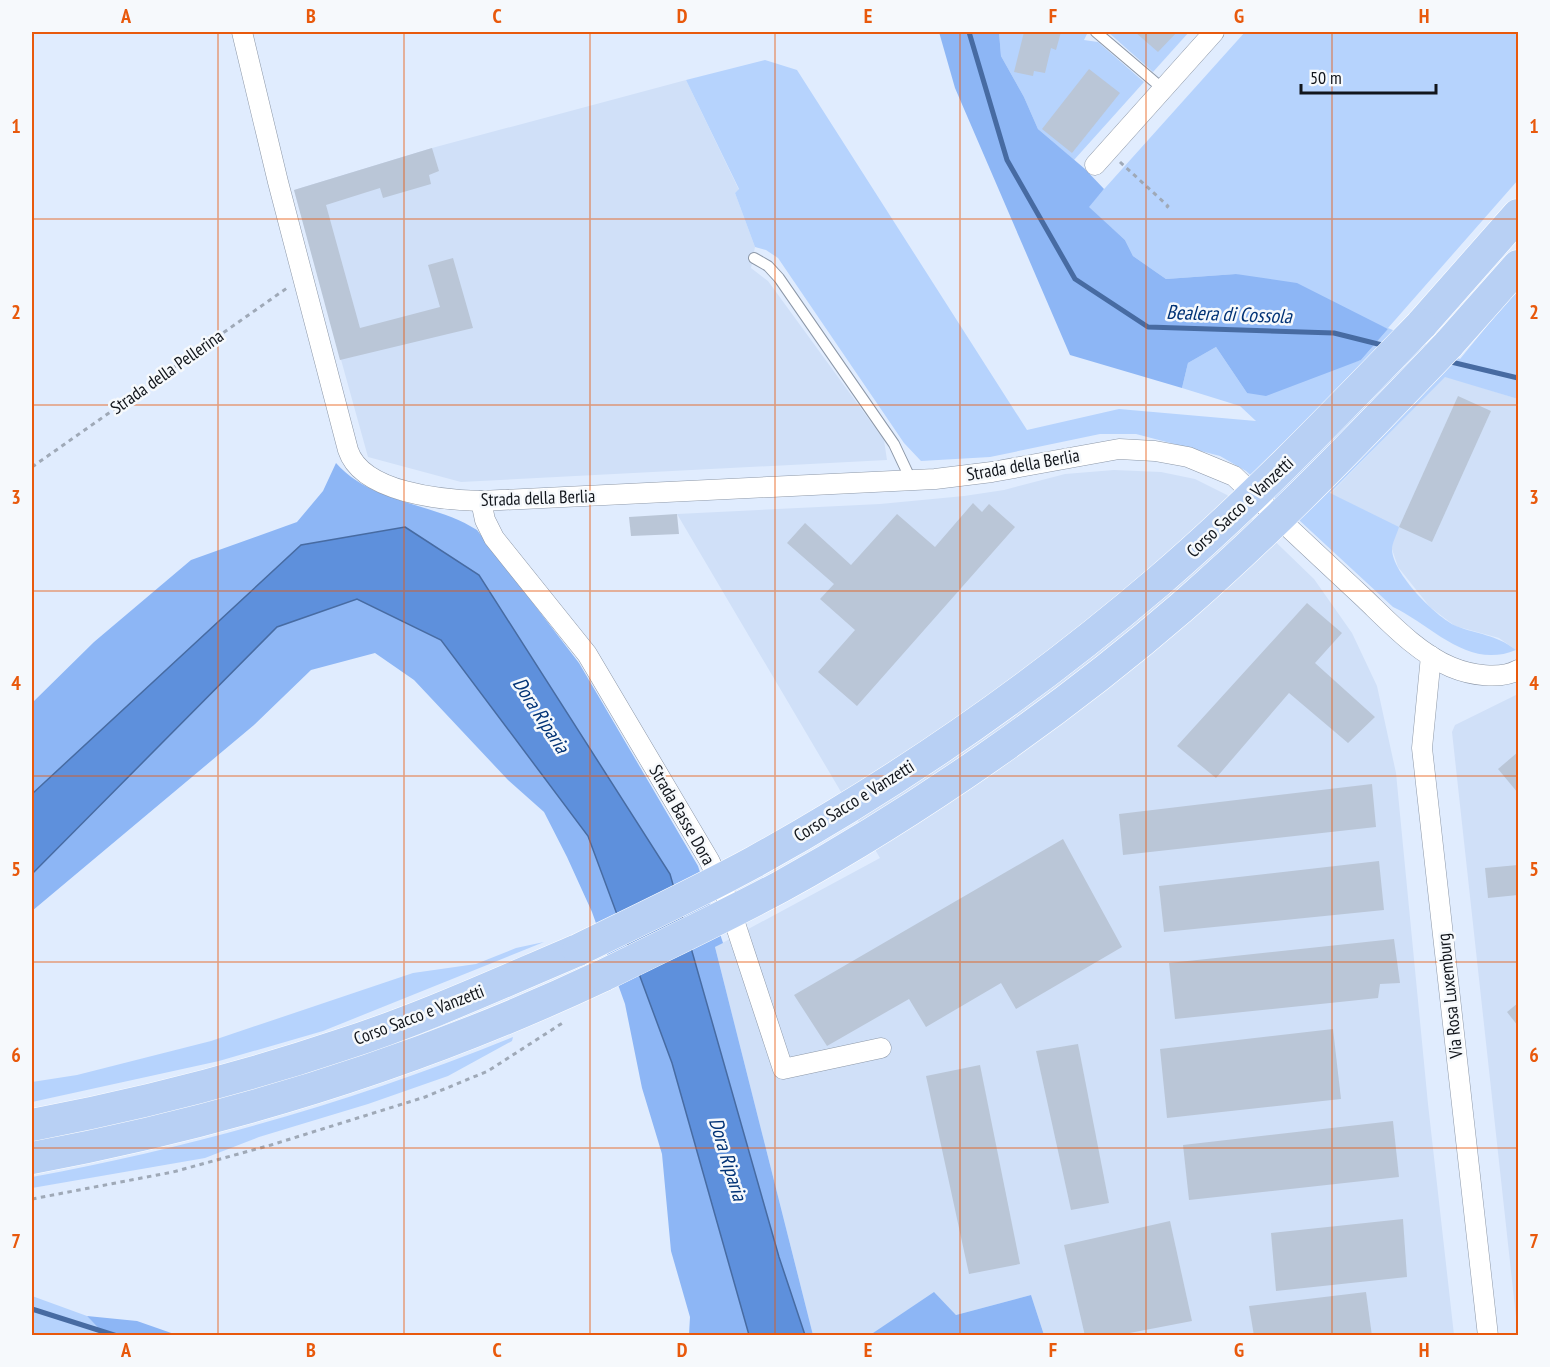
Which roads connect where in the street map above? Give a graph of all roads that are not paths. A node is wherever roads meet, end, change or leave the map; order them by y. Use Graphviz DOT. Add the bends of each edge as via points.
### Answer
graph roads {
  1 [pos="242,32"];
  2 [pos="1096,32"];
  3 [pos="1214,32"];
  4 [pos="1162,90"];
  5 [pos="1101,158"];
  6 [pos="1518,215"];
  7 [pos="754,258"];
  8 [pos="1518,266"];
  9 [pos="911,480"];
  10 [pos="481,501"];
  11 [pos="1431,656"];
  12 [pos="1518,670"];
  13 [pos="881,1048"];
  14 [pos="32,1125"];
  15 [pos="32,1158"];
  16 [pos="1488,1335"];
  1 -- 10 [label="street, Strada della Berlia" via="351,461 368,476 391,486 448,500"];
  2 -- 4 [label="lane"];
  3 -- 4 [label="street"];
  4 -- 5 [label="street"];
  6 -- 14 [label="main road, Corso Sacco e Vanzetti, bridge" via="1421,325 1292,459 1149,589 991,711 897,775 773,851 578,950 343,1045 221,1083"];
  7 -- 9 [label="lane" via="779,278 894,444"];
  8 -- 15 [label="main road, Corso Sacco e Vanzetti, bridge" via="1448,345 1258,538 1181,608 1103,671 916,805 781,886 603,975 473,1033 339,1081 98,1146"];
  9 -- 10 [label="street, Strada della Berlia"];
  9 -- 11 [label="street, Strada della Berlia" via="992,472 1119,449 1155,451 1212,465 1234,476"];
  10 -- 13 [label="street, Strada Basse Dora" via="494,538 587,654 709,860 726,896 783,1069"];
  11 -- 12 [label="street, Strada della Berlia" via="1475,675 1512,674"];
  11 -- 16 [label="street, Via Rosa Luxemburg" via="1422,748"];
}
